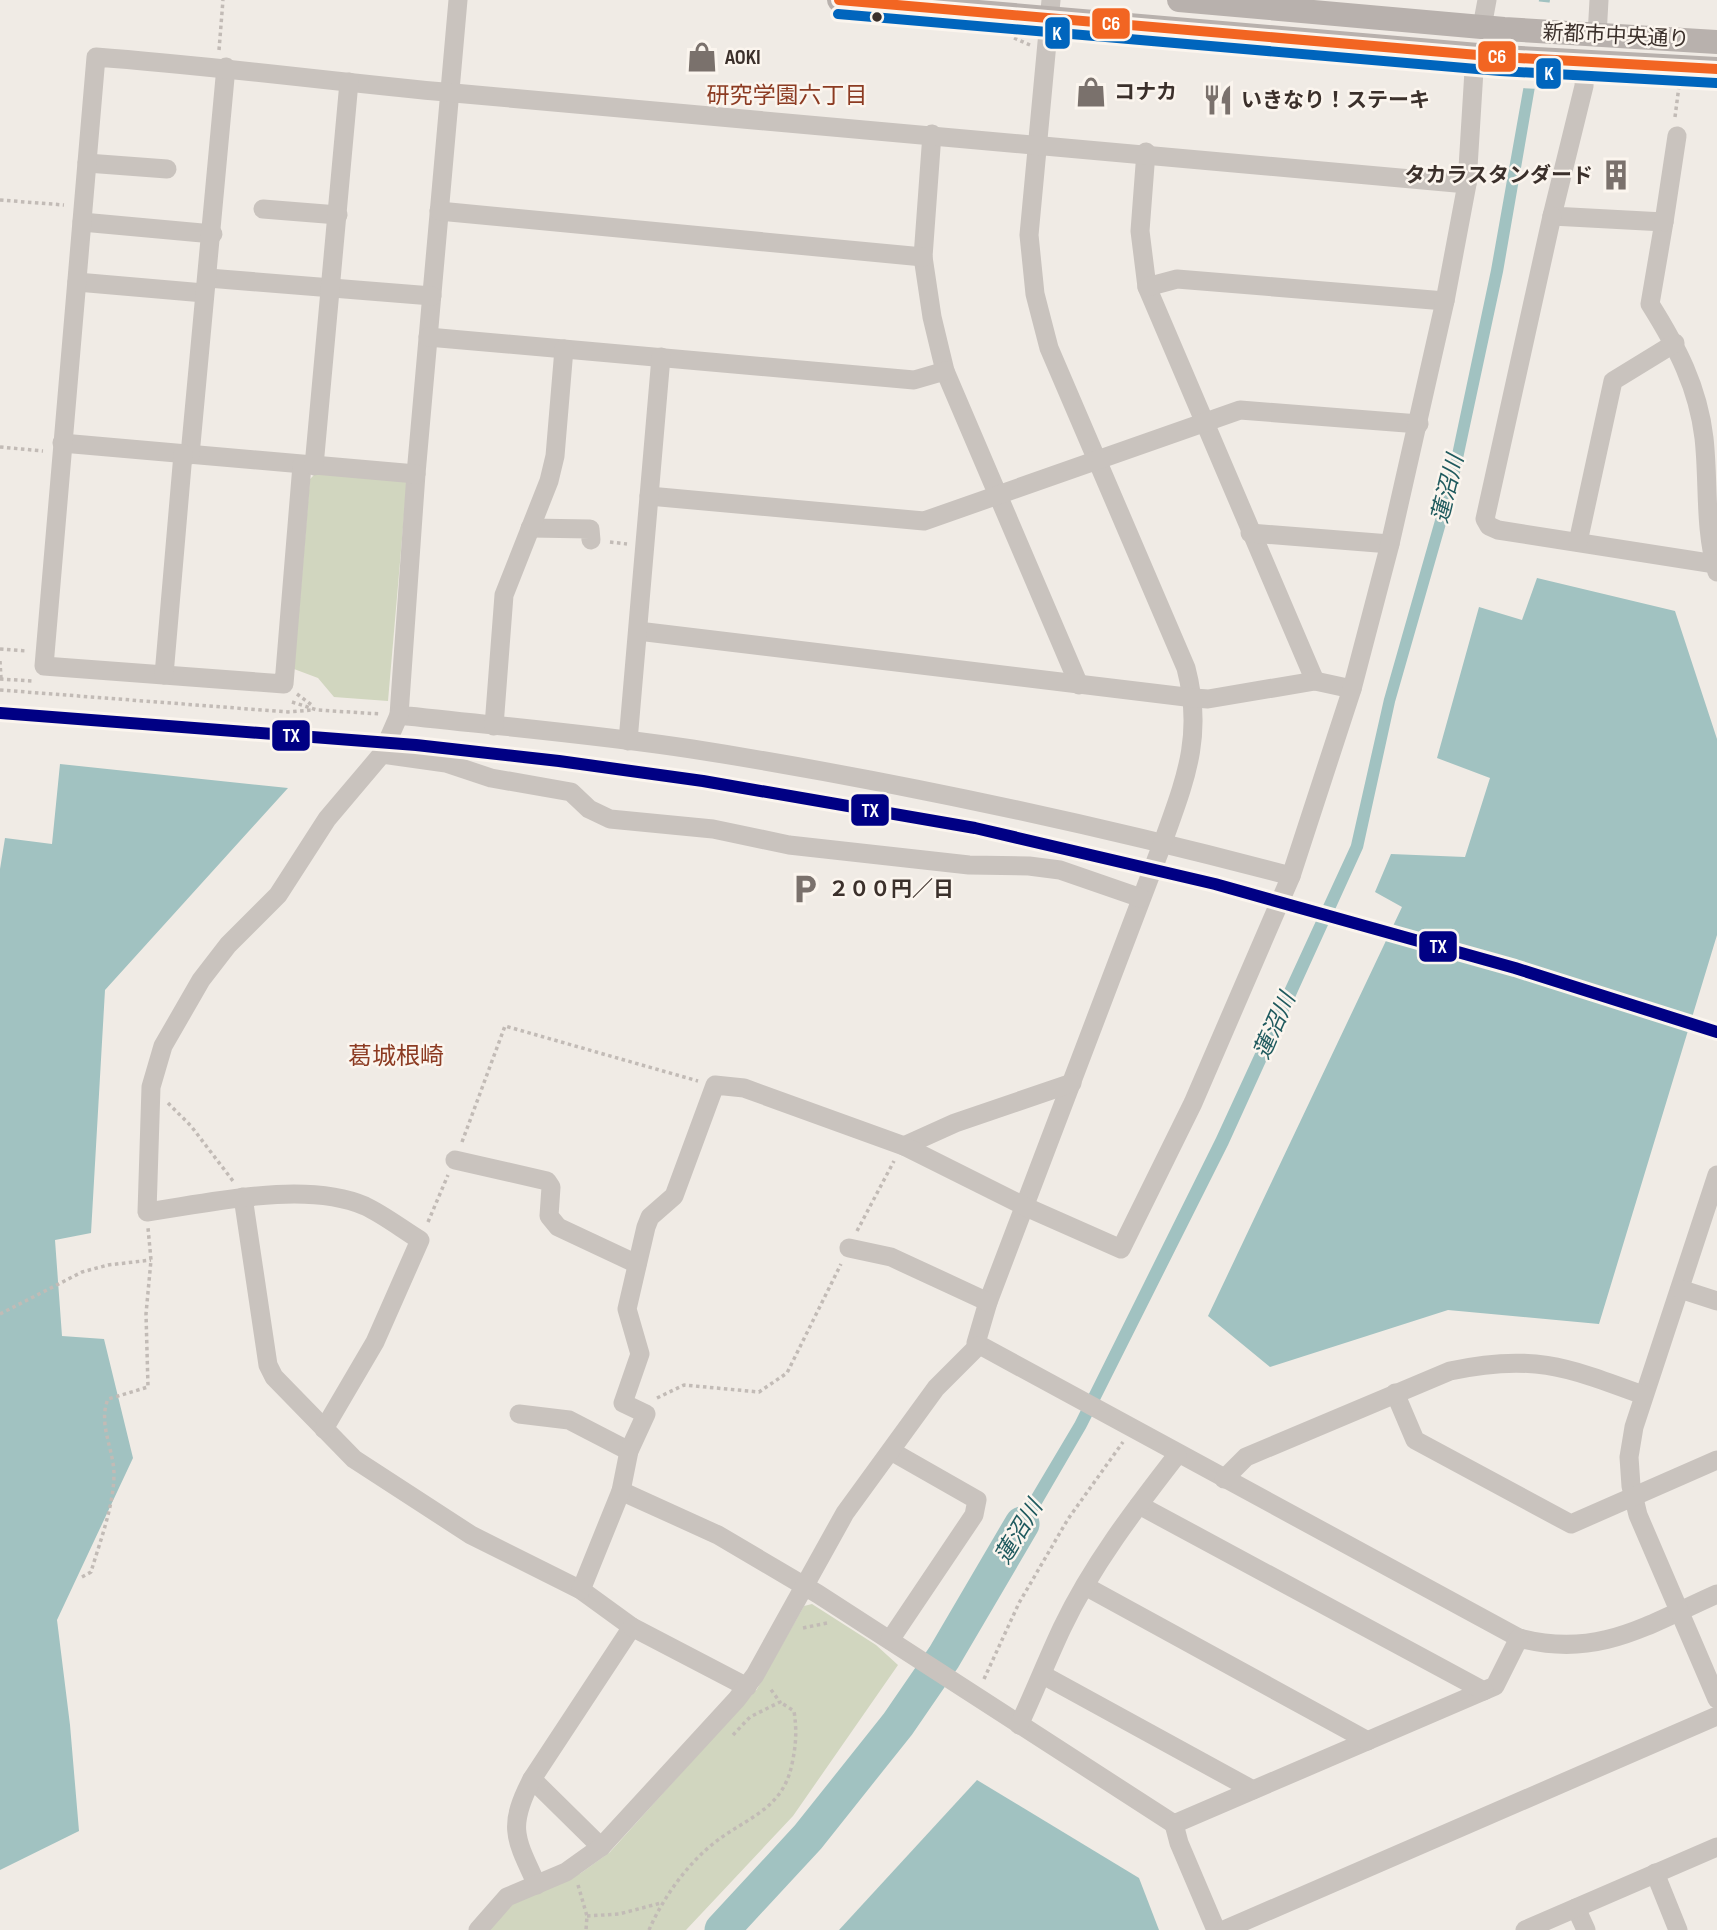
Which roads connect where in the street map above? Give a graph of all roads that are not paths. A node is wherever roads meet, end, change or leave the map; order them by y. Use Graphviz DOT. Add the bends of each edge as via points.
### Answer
graph roads {
  1 [pos="458,0"];
  2 [pos="839,0"];
  3 [pos="1180,0"];
  4 [pos="1487,0"];
  5 [pos="1599,0"];
  6 [pos="1050,9"];
  7 [pos="1493,28"];
  8 [pos="1597,36"];
  9 [pos="1717,42"];
  10 [pos="1475,54"];
  11 [pos="1574,62"];
  12 [pos="222,67"];
  13 [pos="1717,69"];
  14 [pos="349,82"];
  15 [pos="450,92"];
  16 [pos="932,134"];
  17 [pos="1677,136"];
  18 [pos="1039,145"];
  19 [pos="1146,152"];
  20 [pos="87,163"];
  21 [pos="167,169"];
  22 [pos="1467,184"];
  23 [pos="263,209"];
  24 [pos="439,211"];
  25 [pos="83,214"];
  26 [pos="338,215"];
  27 [pos="1552,216"];
  28 [pos="1664,222"];
  29 [pos="213,234"];
  30 [pos="923,257"];
  31 [pos="77,282"];
  32 [pos="206,285"];
  33 [pos="1147,287"];
  34 [pos="331,288"];
  35 [pos="432,296"];
  36 [pos="1445,301"];
  37 [pos="428,337"];
  38 [pos="1675,343"];
  39 [pos="564,349"];
  40 [pos="661,357"];
  41 [pos="945,371"];
  42 [pos="1204,423"];
  43 [pos="1419,424"];
  44 [pos="62,448"];
  45 [pos="187,455"];
  46 [pos="1097,460"];
  47 [pos="308,465"];
  48 [pos="415,474"];
  49 [pos="998,495"];
  50 [pos="649,496"];
  51 [pos="530,528"];
  52 [pos="1250,533"];
  53 [pos="591,540"];
  54 [pos="1578,542"];
  55 [pos="1390,544"];
  56 [pos="1716,568"];
  57 [pos="638,631"];
  58 [pos="164,675"];
  59 [pos="1314,681"];
  60 [pos="1079,685"];
  61 [pos="1352,689"];
  62 [pos="1194,698"];
  63 [pos="399,715"];
  64 [pos="494,726"];
  65 [pos="628,741"];
  66 [pos="382,754"];
  67 [pos="1163,842"];
  68 [pos="1291,876"];
  69 [pos="1141,898"];
  70 [pos="1072,1083"];
  71 [pos="904,1146"];
  72 [pos="455,1160"];
  73 [pos="1717,1175"];
  74 [pos="243,1197"];
  75 [pos="1026,1207"];
  76 [pos="849,1248"];
  77 [pos="637,1264"];
  78 [pos="1680,1289"];
  79 [pos="1717,1301"];
  80 [pos="988,1302"];
  81 [pos="978,1346"];
  82 [pos="1395,1393"];
  83 [pos="1643,1395"];
  84 [pos="519,1414"];
  85 [pos="324,1429"];
  86 [pos="629,1451"];
  87 [pos="891,1451"];
  88 [pos="1177,1455"];
  89 [pos="1717,1460"];
  90 [pos="1224,1479"];
  91 [pos="621,1491"];
  92 [pos="1633,1496"];
  93 [pos="1139,1505"];
  94 [pos="804,1586"];
  95 [pos="1085,1586"];
  96 [pos="581,1590"];
  97 [pos="1717,1594"];
  98 [pos="1679,1611"];
  99 [pos="632,1627"];
  100 [pos="1519,1638"];
  101 [pos="898,1645"];
  102 [pos="1043,1675"];
  103 [pos="747,1687"];
  104 [pos="1484,1691"];
  105 [pos="1717,1699"];
  106 [pos="1717,1716"];
  107 [pos="1019,1725"];
  108 [pos="1368,1741"];
  109 [pos="532,1779"];
  110 [pos="1253,1790"];
  111 [pos="1174,1824"];
  112 [pos="601,1847"];
  113 [pos="1717,1847"];
  114 [pos="1656,1873"];
  115 [pos="537,1885"];
  116 [pos="1576,1908"];
  117 [pos="478,1930"];
  118 [pos="1216,1930"];
  119 [pos="1224,1930"];
  120 [pos="1525,1930"];
  121 [pos="1586,1930"];
  122 [pos="1678,1930"];
  1 -- 15 [label="street"];
  2 -- 6 [label="main road, 新都市中央通り"];
  3 -- 7 [label="main road, 新都市中央通り"];
  4 -- 7 [label="street"];
  5 -- 8 [label="street"];
  6 -- 10 [label="main road, 新都市中央通り"];
  6 -- 18 [label="street"];
  7 -- 8 [label="main road, 新都市中央通り"];
  8 -- 9 [label="main road, 新都市中央通り"];
  10 -- 11 [label="main road, 新都市中央通り"];
  10 -- 22 [label="street"];
  11 -- 13 [label="main road, 新都市中央通り"];
  11 -- 27 [label="street" via="1584,86"];
  12 -- 14 [label="street"];
  12 -- 20 [label="street" via="96,57"];
  12 -- 29 [label="street"];
  14 -- 15 [label="street"];
  14 -- 26 [label="street"];
  15 -- 16 [label="street"];
  15 -- 24 [label="street"];
  16 -- 18 [label="street"];
  16 -- 30 [label="street"];
  17 -- 28 [label="street"];
  18 -- 19 [label="street"];
  18 -- 46 [label="street" via="1029,235 1035,293 1049,348"];
  19 -- 22 [label="street"];
  19 -- 33 [label="street" via="1140,232"];
  20 -- 21 [label="street"];
  20 -- 25 [label="street"];
  22 -- 36 [label="street"];
  23 -- 26 [label="street"];
  24 -- 30 [label="street"];
  24 -- 35 [label="street"];
  25 -- 29 [label="street"];
  25 -- 31 [label="street"];
  26 -- 34 [label="street"];
  27 -- 28 [label="street"];
  27 -- 54 [label="street" via="1485,519 1499,530"];
  28 -- 38 [label="street" via="1650,304"];
  29 -- 32 [label="street"];
  30 -- 41 [label="street"];
  31 -- 32 [label="street"];
  31 -- 44 [label="street"];
  32 -- 34 [label="street"];
  32 -- 45 [label="street"];
  33 -- 36 [label="street" via="1177,279"];
  33 -- 42 [label="street"];
  34 -- 35 [label="street"];
  34 -- 47 [label="street"];
  35 -- 37 [label="street"];
  36 -- 43 [label="street"];
  37 -- 39 [label="street"];
  37 -- 48 [label="street"];
  38 -- 54 [label="street" via="1613,380"];
  38 -- 56 [label="street" via="1695,390 1704,439 1708,533"];
  39 -- 40 [label="street"];
  39 -- 51 [label="street" via="555,456"];
  40 -- 41 [label="street" via="914,380"];
  40 -- 50 [label="street"];
  41 -- 49 [label="street"];
  42 -- 43 [label="street" via="1240,410"];
  42 -- 46 [label="street"];
  42 -- 52 [label="street"];
  43 -- 55 [label="street"];
  44 -- 45 [label="street"];
  44 -- 58 [label="street" via="44,666"];
  45 -- 47 [label="street"];
  45 -- 58 [label="street"];
  46 -- 49 [label="street"];
  46 -- 62 [label="street" via="1186,668"];
  47 -- 48 [label="street"];
  47 -- 58 [label="street" via="287,693"];
  48 -- 63 [label="street"];
  49 -- 50 [label="street" via="924,521"];
  49 -- 60 [label="street"];
  50 -- 57 [label="street"];
  51 -- 53 [label="street" via="590,529"];
  51 -- 64 [label="street" via="504,595"];
  52 -- 55 [label="street"];
  52 -- 59 [label="street"];
  54 -- 56 [label="street"];
  55 -- 61 [label="street"];
  57 -- 60 [label="street"];
  57 -- 65 [label="street"];
  59 -- 61 [label="street"];
  59 -- 62 [label="street"];
  60 -- 62 [label="street"];
  61 -- 68 [label="street"];
  62 -- 67 [label="street" via="1189,769"];
  63 -- 64 [label="street"];
  63 -- 66 [label="street"];
  64 -- 65 [label="street"];
  65 -- 67 [label="street" via="966,797"];
  66 -- 69 [label="street" via="446,763 491,778 571,792 589,809 610,819 713,829 789,845 1060,870"];
  66 -- 74 [label="street" via="321,827 278,895 201,980 163,1046 151,1087 147,1212"];
  67 -- 68 [label="street"];
  67 -- 69 [label="street"];
  68 -- 75 [label="street" via="1193,1102 1121,1249"];
  69 -- 70 [label="street"];
  70 -- 71 [label="street" via="966,1119"];
  70 -- 75 [label="street"];
  71 -- 75 [label="street"];
  71 -- 77 [label="street" via="744,1088 715,1086 674,1196 650,1217"];
  72 -- 77 [label="street" via="547,1181 551,1187 549,1216 558,1227"];
  73 -- 78 [label="street"];
  74 -- 85 [label="street" via="268,1365"];
  74 -- 85 [label="street" via="303,1193 364,1206 420,1240 374,1342"];
  75 -- 80 [label="street"];
  76 -- 80 [label="street" via="891,1257"];
  77 -- 86 [label="street" via="627,1309 640,1354 623,1403 646,1414"];
  78 -- 79 [label="street"];
  78 -- 83 [label="street"];
  80 -- 81 [label="street" via="976,1334"];
  81 -- 87 [label="street" via="936,1388"];
  81 -- 88 [label="street"];
  82 -- 83 [label="street" via="1450,1371 1514,1360 1547,1364"];
  82 -- 90 [label="street" via="1246,1457"];
  82 -- 92 [label="street" via="1415,1440 1571,1524"];
  83 -- 92 [label="street" via="1629,1457"];
  84 -- 86 [label="street" via="569,1420"];
  85 -- 96 [label="street" via="354,1459 471,1535"];
  86 -- 91 [label="street"];
  87 -- 94 [label="street" via="845,1513"];
  87 -- 101 [label="street" via="977,1500 974,1515"];
  88 -- 90 [label="street"];
  88 -- 93 [label="street"];
  89 -- 92 [label="street"];
  90 -- 100 [label="street"];
  91 -- 94 [label="street" via="718,1535"];
  91 -- 96 [label="street"];
  92 -- 98 [label="street"];
  93 -- 95 [label="street"];
  93 -- 104 [label="street"];
  94 -- 101 [label="street"];
  94 -- 103 [label="street"];
  95 -- 102 [label="street"];
  95 -- 108 [label="street"];
  96 -- 99 [label="street"];
  97 -- 98 [label="street"];
  98 -- 100 [label="street" via="1604,1643 1576,1647"];
  98 -- 105 [label="street"];
  99 -- 103 [label="street"];
  99 -- 109 [label="street"];
  100 -- 104 [label="street" via="1494,1686"];
  101 -- 107 [label="street"];
  102 -- 107 [label="street"];
  102 -- 110 [label="street"];
  103 -- 112 [label="street"];
  104 -- 108 [label="street"];
  106 -- 119 [label="street"];
  107 -- 111 [label="street"];
  108 -- 110 [label="street"];
  109 -- 112 [label="street"];
  109 -- 115 [label="street" via="517,1807 516,1834"];
  110 -- 111 [label="street"];
  111 -- 118 [label="street"];
  112 -- 115 [label="street" via="566,1872"];
  113 -- 114 [label="street"];
  114 -- 116 [label="street"];
  114 -- 122 [label="street"];
  115 -- 117 [label="street" via="507,1897"];
  116 -- 120 [label="street"];
  116 -- 121 [label="street"];
}
